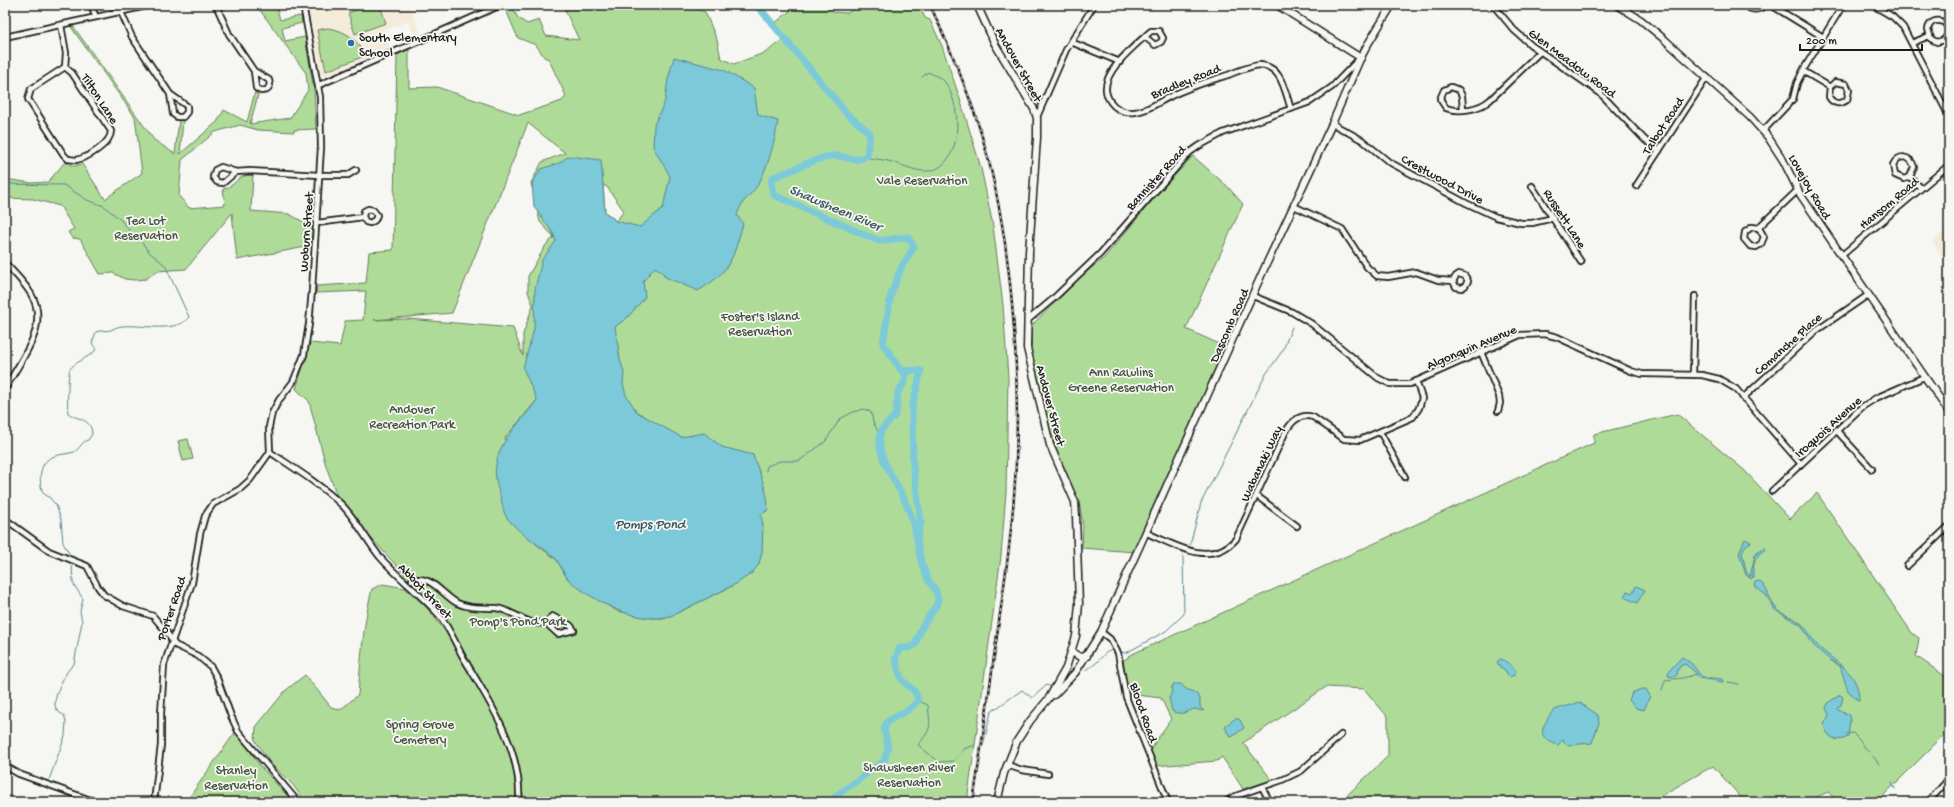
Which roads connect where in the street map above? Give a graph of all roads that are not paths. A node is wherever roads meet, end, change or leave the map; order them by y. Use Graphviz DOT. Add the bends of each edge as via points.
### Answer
graph roads {
  1 [pos="91,5"];
  2 [pos="151,5"];
  3 [pos="216,5"];
  4 [pos="303,5"];
  5 [pos="501,5"];
  6 [pos="977,5"];
  7 [pos="1094,5"];
  8 [pos="1277,5"];
  9 [pos="1392,5"];
  10 [pos="1493,5"];
  11 [pos="1617,5"];
  12 [pos="1744,5"];
  13 [pos="1766,5"];
  14 [pos="1772,5"];
  15 [pos="1843,5"];
  16 [pos="1873,5"];
  17 [pos="121,12"];
  18 [pos="96,17"];
  19 [pos="61,25"];
  20 [pos="1949,29"];
  21 [pos="1949,33"];
  22 [pos="1929,36"];
  23 [pos="5,37"];
  24 [pos="1145,37"];
  25 [pos="1823,37"];
  26 [pos="1071,42"];
  27 [pos="1912,43"];
  28 [pos="1540,52"];
  29 [pos="1361,58"];
  30 [pos="1120,62"];
  31 [pos="66,67"];
  32 [pos="254,71"];
  33 [pos="1802,71"];
  34 [pos="1707,77"];
  35 [pos="319,85"];
  36 [pos="1830,87"];
  37 [pos="170,94"];
  38 [pos="1291,109"];
  39 [pos="1463,109"];
  40 [pos="1949,116"];
  41 [pos="1037,118"];
  42 [pos="1333,124"];
  43 [pos="1763,131"];
  44 [pos="1659,151"];
  45 [pos="1949,165"];
  46 [pos="356,170"];
  47 [pos="236,172"];
  48 [pos="319,175"];
  49 [pos="1910,177"];
  50 [pos="1532,186"];
  51 [pos="1636,186"];
  52 [pos="1922,188"];
  53 [pos="1798,190"];
  54 [pos="1294,206"];
  55 [pos="363,217"];
  56 [pos="1553,218"];
  57 [pos="317,223"];
  58 [pos="1759,228"];
  59 [pos="1841,256"];
  60 [pos="1581,262"];
  61 [pos="5,263"];
  62 [pos="1453,281"];
  63 [pos="1868,295"];
  64 [pos="1253,296"];
  65 [pos="1695,296"];
  66 [pos="1028,320"];
  67 [pos="1480,352"];
  68 [pos="1693,375"];
  69 [pos="1924,377"];
  70 [pos="1416,381"];
  71 [pos="5,390"];
  72 [pos="1743,398"];
  73 [pos="1498,411"];
  74 [pos="1949,412"];
  75 [pos="1836,430"];
  76 [pos="1380,432"];
  77 [pos="270,452"];
  78 [pos="1801,464"];
  79 [pos="1872,468"];
  80 [pos="1404,477"];
  81 [pos="1772,491"];
  82 [pos="1256,496"];
  83 [pos="5,519"];
  84 [pos="1297,526"];
  85 [pos="1949,526"];
  86 [pos="1147,533"];
  87 [pos="1907,566"];
  88 [pos="412,580"];
  89 [pos="546,623"];
  90 [pos="1101,632"];
  91 [pos="172,640"];
  92 [pos="1071,654"];
  93 [pos="1084,659"];
  94 [pos="1066,668"];
  95 [pos="1049,698"];
  96 [pos="1341,735"];
  97 [pos="1007,765"];
  98 [pos="5,766"];
  99 [pos="1048,774"];
  100 [pos="1949,779"];
  101 [pos="1262,787"];
  102 [pos="96,802"];
  103 [pos="154,802"];
  104 [pos="298,802"];
  105 [pos="519,802"];
  106 [pos="997,802"];
  107 [pos="1168,802"];
  108 [pos="1226,802"];
  109 [pos="1270,802"];
  110 [pos="1928,802"];
  1 -- 18 [label="street"];
  2 -- 17 [label="street"];
  3 -- 32 [label="street" via="229,34"];
  4 -- 35 [label="street, Woburn Street"];
  5 -- 35 [label="street"];
  6 -- 41 [label="main road, Andover Street" via="995,44"];
  7 -- 26 [label="street"];
  8 -- 29 [label="main road"];
  9 -- 29 [label="main road, Dascomb Road"];
  10 -- 28 [label="street, Glen Meadow Road" via="1514,30"];
  11 -- 34 [label="main road, Lovejoy Road" via="1652,28"];
  12 -- 13 [label="street" via="1754,10"];
  14 -- 25 [label="street"];
  15 -- 25 [label="street"];
  16 -- 27 [label="street" via="1898,22"];
  17 -- 18 [label="street"];
  17 -- 37 [label="street" via="132,37"];
  18 -- 19 [label="street"];
  19 -- 23 [label="street"];
  19 -- 31 [label="street, Tilton Lane"];
  20 -- 22 [label="street" via="1944,22 1934,21 1929,26"];
  21 -- 22 [label="street" via="1941,42 1934,41"];
  22 -- 27 [label="street"];
  24 -- 30 [label="street, Bradley Road"];
  25 -- 33 [label="street"];
  26 -- 30 [label="street"];
  26 -- 41 [label="street"];
  27 -- 40 [label="street"];
  28 -- 39 [label="street" via="1486,103 1476,108"];
  28 -- 44 [label="street, Glen Meadow Road" via="1600,93"];
  29 -- 38 [label="street, Bannister Road" via="1326,92 1310,102"];
  29 -- 42 [label="main road, Dascomb Road"];
  30 -- 38 [label="street, Bradley Road" via="1108,76 1105,89 1113,105 1125,112 1139,112 1188,89 1260,65 1270,67 1277,73"];
  31 -- 31 [label="street, Tilton Lane" via="111,132 106,143 76,160 64,155 28,99 31,89"];
  32 -- 32 [label="street" via="256,88 261,91 267,90 270,85 269,79"];
  33 -- 36 [label="street"];
  33 -- 43 [label="street" via="1793,99"];
  34 -- 43 [label="main road, Lovejoy Road"];
  34 -- 44 [label="street, Talbot Road"];
  35 -- 48 [label="street, Woburn Street"];
  36 -- 36 [label="street" via="1828,93 1834,102 1841,103 1847,100 1849,90 1846,84 1835,82"];
  37 -- 37 [label="street" via="173,114 184,116 188,111 186,105"];
  38 -- 66 [label="street, Bannister Road" via="1223,133 1189,153 1100,254"];
  39 -- 39 [label="street" via="1459,90 1452,87 1444,90 1440,96 1443,106 1449,109"];
  41 -- 66 [label="main road, Andover Street" via="1029,252"];
  42 -- 54 [label="main road, Dascomb Road"];
  42 -- 56 [label="street, Crestwood Drive" via="1362,140 1389,162 1466,204 1496,217 1521,223"];
  43 -- 53 [label="main road, Lovejoy Road" via="1784,160"];
  44 -- 51 [label="street, Talbot Road"];
  45 -- 52 [label="street, Hansom Road"];
  46 -- 48 [label="street" via="348,175"];
  47 -- 47 [label="street" via="219,168 214,171 213,177 217,182 223,183"];
  47 -- 48 [label="street"];
  48 -- 57 [label="street, Woburn Street"];
  49 -- 49 [label="street" via="1904,179 1895,175 1893,165 1897,159 1908,158 1913,163 1914,170"];
  49 -- 52 [label="street"];
  50 -- 56 [label="street, Russett Lane"];
  52 -- 59 [label="street, Hansom Road"];
  53 -- 58 [label="street"];
  53 -- 59 [label="main road, Lovejoy Road"];
  54 -- 62 [label="street" via="1342,229 1367,267 1377,276 1388,277 1416,272 1438,280"];
  54 -- 64 [label="main road, Dascomb Road"];
  55 -- 57 [label="street"];
  56 -- 60 [label="street, Russett Lane"];
  57 -- 77 [label="street, Woburn Street" via="304,355 293,382 272,414 269,427"];
  58 -- 58 [label="street" via="1752,227 1745,232 1744,239 1750,246 1758,247 1763,243 1764,234"];
  59 -- 63 [label="main road, Lovejoy Road"];
  61 -- 71 [label="street" via="31,294 38,318 34,338"];
  63 -- 69 [label="main road, Lovejoy Road"];
  63 -- 72 [label="street, Comanche Place" via="1812,333"];
  64 -- 70 [label="street, Algonquin Avenue" via="1292,312 1312,324 1384,382 1404,385"];
  64 -- 86 [label="main road, Dascomb Road"];
  65 -- 68 [label="street"];
  66 -- 92 [label="main road, Andover Street" via="1027,348 1039,404 1051,449 1071,491 1076,516 1079,604"];
  67 -- 68 [label="street, Algonquin Avenue" via="1520,335 1545,334 1630,371 1642,374"];
  67 -- 70 [label="street, Algonquin Avenue"];
  67 -- 73 [label="street" via="1499,396"];
  68 -- 72 [label="street, Algonquin Avenue" via="1719,379 1736,389"];
  69 -- 74 [label="main road, Lovejoy Road"];
  69 -- 75 [label="street, Iroquois Avenue" via="1869,402"];
  70 -- 76 [label="street, Wabanaki Way" via="1422,398 1416,413"];
  72 -- 78 [label="street, Algonquin Avenue"];
  75 -- 78 [label="street, Iroquois Avenue"];
  75 -- 79 [label="street"];
  76 -- 80 [label="street"];
  76 -- 82 [label="street, Wabanaki Way" via="1360,440 1347,441 1313,417 1299,418 1287,429"];
  77 -- 91 [label="street, Porter Road" via="250,480 240,489 213,504 207,511 200,534 192,582"];
  77 -- 105 [label="street, Abbot Street" via="311,480 343,507 373,549 395,574 439,616 494,711 511,746 517,771"];
  78 -- 81 [label="street, Iroquois Avenue"];
  82 -- 84 [label="street"];
  82 -- 86 [label="street, Wabanaki Way" via="1236,539 1231,545 1216,552 1192,552"];
  83 -- 91 [label="street" via="49,551 87,566 104,595 123,606 153,616"];
  85 -- 87 [label="street"];
  86 -- 90 [label="main road, Dascomb Road"];
  88 -- 89 [label="street" via="429,580 448,598 467,608 496,608 532,623"];
  89 -- 89 [label="street" via="552,616 570,625 574,630 558,634"];
  90 -- 93 [label="main road, Dascomb Road"];
  90 -- 107 [label="street, Blood Road" via="1118,653 1126,697"];
  91 -- 103 [label="street, Porter Road" via="162,675 161,745"];
  91 -- 104 [label="street" via="175,645 198,656 211,667 238,731"];
  92 -- 93 [label="main road"];
  92 -- 94 [label="main road, Andover Street"];
  93 -- 94 [label="main road"];
  93 -- 95 [label="main road, Dascomb Road" via="1070,680"];
  94 -- 95 [label="main road, Andover Street"];
  95 -- 97 [label="main road, Andover Street" via="1022,732"];
  96 -- 101 [label="street" via="1301,771"];
  97 -- 99 [label="street"];
  97 -- 106 [label="main road, Andover Street"];
  98 -- 102 [label="street"];
  100 -- 110 [label="street"];
  101 -- 108 [label="street"];
  101 -- 109 [label="street"];
}
